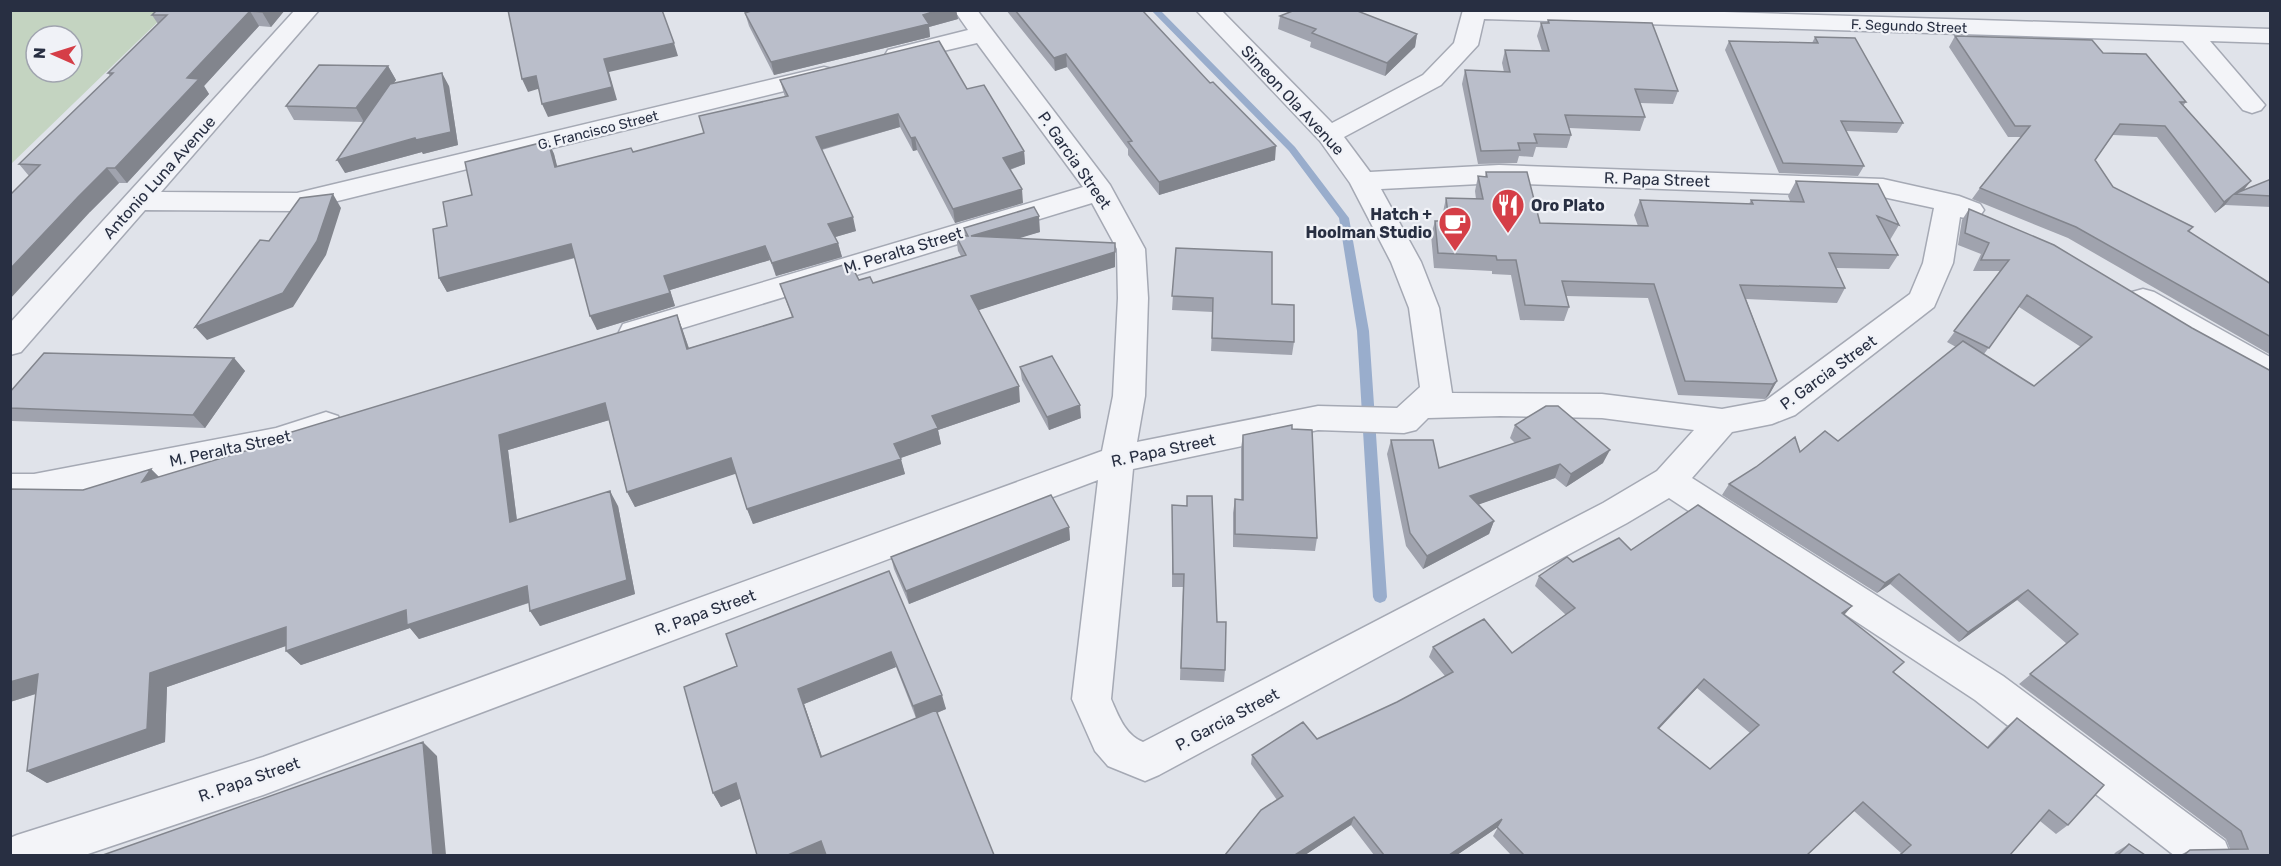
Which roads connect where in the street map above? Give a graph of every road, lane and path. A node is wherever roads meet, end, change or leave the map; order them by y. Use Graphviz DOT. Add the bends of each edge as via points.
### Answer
graph roads {
  1 [pos="1206,10"];
  2 [pos="2236,10"];
  3 [pos="316,11"];
  4 [pos="1475,11"];
  5 [pos="1907,18"];
  6 [pos="974,22"];
  7 [pos="2190,34"];
  8 [pos="2266,36"];
  9 [pos="879,60"];
  10 [pos="844,69"];
  11 [pos="2252,105"];
  12 [pos="1329,135"];
  13 [pos="1363,181"];
  14 [pos="1100,191"];
  15 [pos="138,201"];
  16 [pos="1949,202"];
  17 [pos="1992,219"];
  18 [pos="2116,282"];
  19 [pos="608,340"];
  20 [pos="10,344"];
  21 [pos="2271,371"];
  22 [pos="1412,414"];
  23 [pos="356,416"];
  24 [pos="1722,421"];
  25 [pos="1117,459"];
  26 [pos="1669,481"];
  27 [pos="10,488"];
  28 [pos="17,855"];
  29 [pos="2210,855"];
  1 -- 12 [label="street, Simeon Ola Avenue"];
  2 -- 8 [label="street"];
  3 -- 15 [label="street, Antonio Luna Avenue"];
  4 -- 5 [label="street, F. Segundo Street"];
  4 -- 12 [label="street" via="1466,45 1432,80"];
  5 -- 7 [label="street, F. Segundo Street"];
  6 -- 9 [label="street"];
  6 -- 14 [label="street, P. Garcia Street"];
  7 -- 8 [label="street, F. Segundo Street"];
  7 -- 11 [label="street"];
  10 -- 15 [label="street, G. Francisco Street" via="297,202"];
  12 -- 13 [label="street, Simeon Ola Avenue"];
  13 -- 16 [label="street, R. Papa Street" via="1500,174 1688,180 1883,188"];
  13 -- 22 [label="street, Simeon Ola Avenue" via="1406,262 1424,308 1437,391"];
  14 -- 19 [label="street, M. Peralta Street"];
  14 -- 25 [label="street, P. Garcia Street" via="1131,249 1129,396"];
  15 -- 20 [label="street, Antonio Luna Avenue"];
  16 -- 17 [label="street, R. Papa Street"];
  16 -- 24 [label="street, P. Garcia Street" via="1938,263 1923,300 1784,406 1772,412"];
  18 -- 21 [label="street"];
  22 -- 24 [label="street, R. Papa Street" via="1500,404 1602,406"];
  22 -- 25 [label="street, R. Papa Street" via="1318,418"];
  23 -- 27 [label="street, M. Peralta Street" via="276,441 34,489"];
  24 -- 26 [label="street, P. Garcia Street"];
  25 -- 26 [label="street, P. Garcia Street" via="1091,699 1109,738 1122,753 1145,762"];
  25 -- 28 [label="street, R. Papa Street" via="263,776"];
  26 -- 29 [label="street" via="1989,688"];
}
